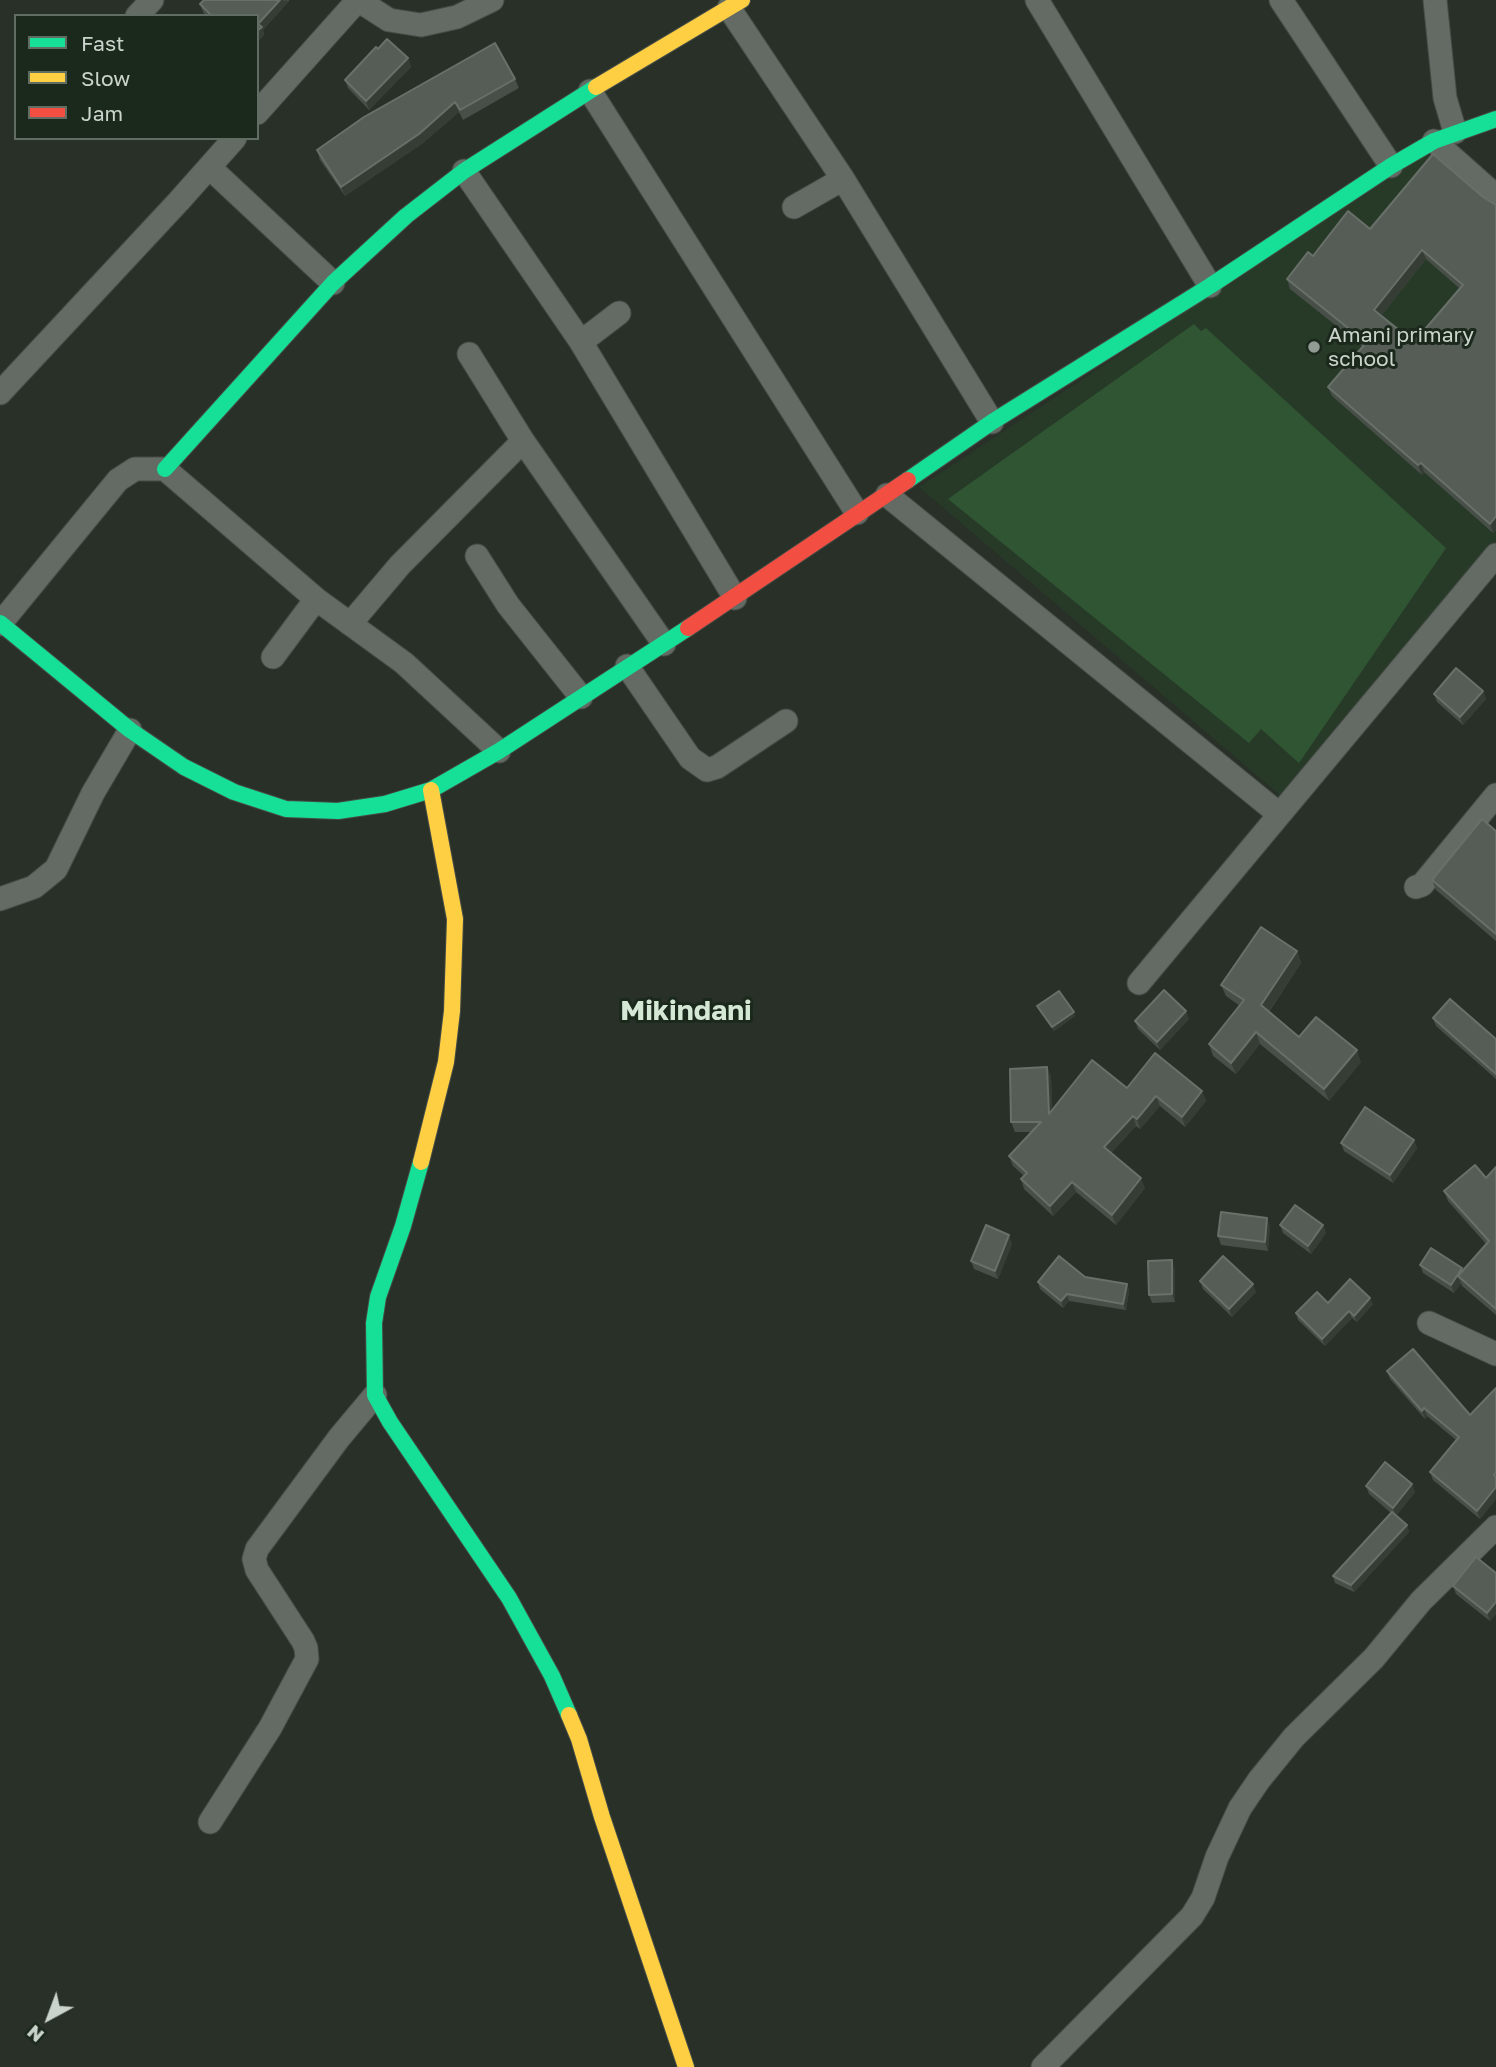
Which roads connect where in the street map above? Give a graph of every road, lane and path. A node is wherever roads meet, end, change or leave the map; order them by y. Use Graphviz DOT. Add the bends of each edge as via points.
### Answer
graph roads {
  1 [pos="152,0"];
  2 [pos="358,0"];
  3 [pos="492,0"];
  4 [pos="1037,0"];
  5 [pos="1281,0"];
  6 [pos="1435,0"];
  7 [pos="736,4"];
  8 [pos="139,14"];
  9 [pos="590,91"];
  10 [pos="259,111"];
  11 [pos="1496,119"];
  12 [pos="1444,137"];
  13 [pos="233,140"];
  14 [pos="1391,166"];
  15 [pos="209,167"];
  16 [pos="464,171"];
  17 [pos="843,179"];
  18 [pos="1496,197"];
  19 [pos="794,207"];
  20 [pos="333,283"];
  21 [pos="1210,286"];
  22 [pos="619,313"];
  23 [pos="581,342"];
  24 [pos="469,354"];
  25 [pos="0,393"];
  26 [pos="992,422"];
  27 [pos="523,441"];
  28 [pos="165,469"];
  29 [pos="887,495"];
  30 [pos="857,513"];
  31 [pos="1496,555"];
  32 [pos="477,556"];
  33 [pos="735,598"];
  34 [pos="316,599"];
  35 [pos="0,624"];
  36 [pos="350,624"];
  37 [pos="664,644"];
  38 [pos="274,657"];
  39 [pos="627,666"];
  40 [pos="581,697"];
  41 [pos="786,721"];
  42 [pos="130,730"];
  43 [pos="499,751"];
  44 [pos="431,790"];
  45 [pos="1496,795"];
  46 [pos="1279,814"];
  47 [pos="1416,887"];
  48 [pos="0,899"];
  49 [pos="1139,983"];
  50 [pos="1429,1323"];
  51 [pos="1496,1354"];
  52 [pos="375,1395"];
  53 [pos="1496,1527"];
  54 [pos="210,1822"];
  55 [pos="686,2067"];
  56 [pos="1043,2067"];
  1 -- 8 [label="street"];
  2 -- 3 [label="street" via="389,20 421,24 457,17"];
  2 -- 10 [label="street"];
  4 -- 21 [label="street"];
  5 -- 14 [label="street"];
  6 -- 12 [label="street" via="1446,98"];
  7 -- 9 [label="street"];
  7 -- 17 [label="street"];
  9 -- 16 [label="street"];
  9 -- 30 [label="street"];
  11 -- 12 [label="street"];
  12 -- 14 [label="street"];
  12 -- 18 [label="street"];
  13 -- 15 [label="street"];
  14 -- 21 [label="street"];
  15 -- 20 [label="street"];
  15 -- 25 [label="street"];
  16 -- 20 [label="street"];
  16 -- 23 [label="street"];
  17 -- 19 [label="street"];
  17 -- 26 [label="street"];
  20 -- 28 [label="street"];
  21 -- 26 [label="street"];
  22 -- 23 [label="street"];
  23 -- 33 [label="street"];
  24 -- 27 [label="street"];
  26 -- 29 [label="street"];
  27 -- 36 [label="street"];
  27 -- 37 [label="street"];
  28 -- 34 [label="street"];
  28 -- 35 [label="street" via="135,470 118,480"];
  29 -- 30 [label="street"];
  29 -- 46 [label="street"];
  30 -- 33 [label="street"];
  31 -- 46 [label="street"];
  32 -- 40 [label="street" via="508,605"];
  33 -- 37 [label="street"];
  34 -- 36 [label="street"];
  34 -- 38 [label="street"];
  35 -- 42 [label="street"];
  36 -- 43 [label="street" via="404,663"];
  37 -- 39 [label="street"];
  39 -- 40 [label="street"];
  39 -- 41 [label="street" via="690,758 707,770"];
  40 -- 43 [label="street"];
  42 -- 44 [label="street" via="184,767 234,792 286,809 338,811 385,804"];
  42 -- 48 [label="street" via="56,869 34,887"];
  43 -- 44 [label="street"];
  44 -- 52 [label="street" via="455,919 452,1011 437,1105 378,1297 373,1345"];
  45 -- 47 [label="street"];
  46 -- 49 [label="street"];
  50 -- 51 [label="street"];
  52 -- 54 [label="street" via="257,1549 257,1570 303,1641 307,1659"];
  52 -- 55 [label="street" via="509,1598 552,1676 579,1738"];
  53 -- 56 [label="street" via="1285,1748 1240,1808 1192,1916"];
}
